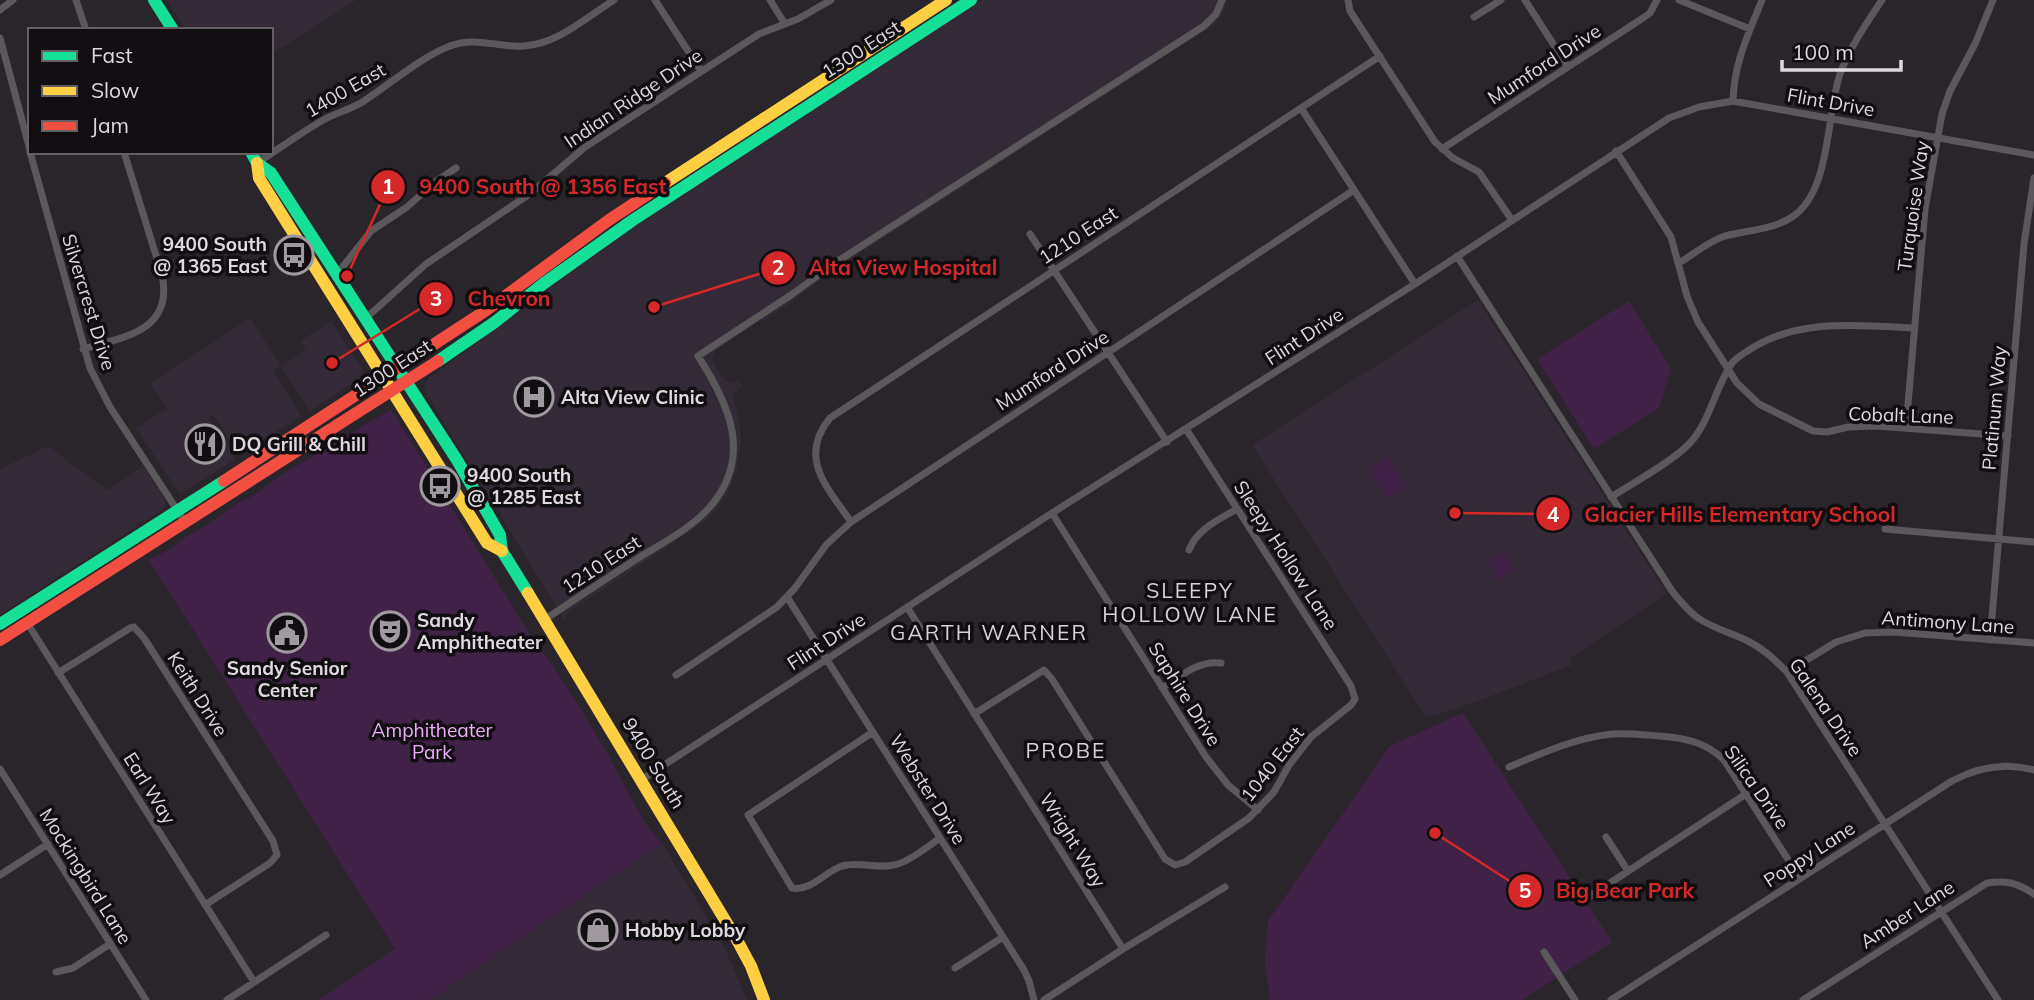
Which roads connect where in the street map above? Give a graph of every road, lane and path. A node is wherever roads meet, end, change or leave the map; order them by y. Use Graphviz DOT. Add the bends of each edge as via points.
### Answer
graph roads {
  1 [pos="12,0"];
  2 [pos="76,0"];
  3 [pos="154,0"];
  4 [pos="614,0"];
  5 [pos="655,0"];
  6 [pos="770,0"];
  7 [pos="831,0"];
  8 [pos="946,0"];
  9 [pos="971,0"];
  10 [pos="1222,0"];
  11 [pos="1348,0"];
  12 [pos="1501,0"];
  13 [pos="1525,0"];
  14 [pos="1657,0"];
  15 [pos="1679,0"];
  16 [pos="1762,0"];
  17 [pos="1882,0"];
  18 [pos="1993,0"];
  19 [pos="0,10"];
  20 [pos="1474,17"];
  21 [pos="785,24"];
  22 [pos="85,28"];
  23 [pos="172,28"];
  24 [pos="1750,29"];
  25 [pos="0,38"];
  26 [pos="1380,56"];
  27 [pos="1568,67"];
  28 [pos="701,71"];
  29 [pos="1733,101"];
  30 [pos="1301,108"];
  31 [pos="1830,117"];
  32 [pos="1938,137"];
  33 [pos="28,143"];
  34 [pos="273,148"];
  35 [pos="1442,149"];
  36 [pos="1616,151"];
  37 [pos="31,154"];
  38 [pos="125,154"];
  39 [pos="2034,155"];
  40 [pos="254,158"];
  41 [pos="456,168"];
  42 [pos="2034,178"];
  43 [pos="1354,190"];
  44 [pos="1512,220"];
  45 [pos="1030,234"];
  46 [pos="1457,256"];
  47 [pos="1679,263"];
  48 [pos="1054,270"];
  49 [pos="337,274"];
  50 [pos="1415,284"];
  51 [pos="366,318"];
  52 [pos="1914,328"];
  53 [pos="83,349"];
  54 [pos="1108,352"];
  55 [pos="398,367"];
  56 [pos="1728,370"];
  57 [pos="383,377"];
  58 [pos="407,382"];
  59 [pos="392,391"];
  60 [pos="1906,428"];
  61 [pos="1186,429"];
  62 [pos="2008,436"];
  63 [pos="1167,442"];
  64 [pos="1611,497"];
  65 [pos="1237,509"];
  66 [pos="1052,513"];
  67 [pos="182,516"];
  68 [pos="851,522"];
  69 [pos="1885,529"];
  70 [pos="1999,538"];
  71 [pos="2034,542"];
  72 [pos="1189,550"];
  73 [pos="502,551"];
  74 [pos="787,597"];
  75 [pos="907,607"];
  76 [pos="23,617"];
  77 [pos="544,620"];
  78 [pos="0,624"];
  79 [pos="0,640"];
  80 [pos="1990,640"];
  81 [pos="2034,643"];
  82 [pos="827,659"];
  83 [pos="1221,663"];
  84 [pos="1787,672"];
  85 [pos="58,673"];
  86 [pos="676,675"];
  87 [pos="1163,688"];
  88 [pos="1355,699"];
  89 [pos="974,714"];
  90 [pos="873,732"];
  91 [pos="1509,767"];
  92 [pos="0,769"];
  93 [pos="2034,769"];
  94 [pos="641,780"];
  95 [pos="1746,794"];
  96 [pos="1258,810"];
  97 [pos="1885,824"];
  98 [pos="1606,837"];
  99 [pos="940,838"];
  100 [pos="48,845"];
  101 [pos="1628,871"];
  102 [pos="0,875"];
  103 [pos="1800,878"];
  104 [pos="1226,887"];
  105 [pos="2034,894"];
  106 [pos="1584,900"];
  107 [pos="205,905"];
  108 [pos="1941,911"];
  109 [pos="326,935"];
  110 [pos="1003,937"];
  111 [pos="110,944"];
  112 [pos="1123,949"];
  113 [pos="1544,952"];
  114 [pos="955,968"];
  115 [pos="56,972"];
  116 [pos="254,982"];
  117 [pos="1995,999"];
  118 [pos="146,1000"];
  119 [pos="227,1000"];
  120 [pos="764,1000"];
  121 [pos="1034,1000"];
  122 [pos="1044,1000"];
  123 [pos="1575,1000"];
  124 [pos="1611,1000"];
  125 [pos="1803,1000"];
  1 -- 19 [label="street"];
  2 -- 22 [label="street"];
  3 -- 23 [label="main road"];
  4 -- 34 [label="street, 1400 East" via="540,43 510,46 471,41 450,46 362,103"];
  5 -- 28 [label="street"];
  6 -- 21 [label="street"];
  7 -- 21 [label="street, Indian Ridge Drive"];
  8 -- 55 [label="main road, 1300 East" via="610,220 485,311"];
  9 -- 58 [label="main road, 1300 East" via="633,220"];
  10 -- 77 [label="street, 1210 East" via="1204,26 698,356 719,390 733,435 730,468 719,492 684,529"];
  11 -- 26 [label="street" via="1350,11"];
  12 -- 20 [label="street"];
  13 -- 27 [label="street"];
  14 -- 27 [label="street, Mumford Drive" via="1650,13"];
  15 -- 24 [label="street"];
  16 -- 24 [label="street"];
  17 -- 31 [label="street" via="1846,60"];
  18 -- 32 [label="street, Turquoise Way" via="1950,91"];
  21 -- 28 [label="street, Indian Ridge Drive" via="759,34"];
  24 -- 29 [label="street" via="1736,68"];
  25 -- 33 [label="street, Silvercrest Drive"];
  26 -- 30 [label="street, 1210 East"];
  26 -- 35 [label="street"];
  27 -- 35 [label="street, Mumford Drive"];
  28 -- 51 [label="street, Indian Ridge Drive" via="575,154 531,193 426,264"];
  29 -- 31 [label="street, Flint Drive"];
  29 -- 36 [label="street, Flint Drive" via="1684,111"];
  30 -- 43 [label="street"];
  30 -- 48 [label="street, 1210 East"];
  31 -- 32 [label="street, Flint Drive"];
  31 -- 47 [label="street" via="1819,178 1801,210 1782,223 1718,239"];
  32 -- 39 [label="street, Flint Drive"];
  32 -- 52 [label="street, Turquoise Way" via="1925,209"];
  35 -- 44 [label="street" via="1479,172"];
  36 -- 44 [label="street, Flint Drive"];
  36 -- 47 [label="street, Cobalt Lane" via="1671,237"];
  37 -- 53 [label="street, Silvercrest Drive"];
  38 -- 53 [label="street" via="162,275 164,299 156,318 142,330"];
  40 -- 49 [label="main road, 9400 South" via="271,173"];
  40 -- 57 [label="main road, 9400 South" via="259,178"];
  41 -- 49 [label="street" via="371,231"];
  42 -- 62 [label="street, Platinum Way"];
  43 -- 50 [label="street"];
  43 -- 54 [label="street, Mumford Drive"];
  44 -- 46 [label="street, Flint Drive"];
  45 -- 48 [label="street"];
  46 -- 50 [label="street, Flint Drive"];
  46 -- 64 [label="street, Galena Drive"];
  47 -- 56 [label="street, Cobalt Lane" via="1692,309"];
  48 -- 54 [label="street"];
  48 -- 68 [label="street, 1210 East" via="830,418 818,437 818,473"];
  49 -- 51 [label="main road, 9400 South"];
  50 -- 61 [label="street, Flint Drive"];
  51 -- 55 [label="main road, 9400 South"];
  52 -- 56 [label="street" via="1847,325 1790,332 1759,344"];
  52 -- 60 [label="street, Turquoise Way"];
  53 -- 67 [label="street, Silvercrest Drive" via="104,396"];
  54 -- 63 [label="street"];
  54 -- 68 [label="street, Mumford Drive"];
  55 -- 57 [label="main road, 1300 East"];
  55 -- 58 [label="main road, 9400 South"];
  56 -- 60 [label="street, Cobalt Lane" via="1759,404 1813,431 1858,426"];
  56 -- 64 [label="street" via="1690,444"];
  57 -- 59 [label="main road, 9400 South"];
  57 -- 67 [label="main road, 1300 East"];
  58 -- 59 [label="main road, 1300 East"];
  58 -- 73 [label="main road, 9400 South" via="500,535"];
  59 -- 67 [label="main road, 1300 East"];
  59 -- 73 [label="main road, 9400 South" via="487,542"];
  60 -- 62 [label="street, Cobalt Lane"];
  61 -- 63 [label="street, Flint Drive"];
  61 -- 65 [label="street, Sleepy Hollow Lane"];
  62 -- 70 [label="street, Platinum Way"];
  63 -- 66 [label="street, Flint Drive"];
  64 -- 84 [label="street, Galena Drive" via="1683,605 1715,628 1761,649"];
  65 -- 72 [label="street" via="1201,531"];
  65 -- 88 [label="street, Sleepy Hollow Lane"];
  66 -- 75 [label="street, Flint Drive"];
  66 -- 87 [label="street, Saphire Drive"];
  67 -- 76 [label="main road, 1300 East"];
  68 -- 74 [label="street, Mumford Drive" via="826,545"];
  69 -- 70 [label="street"];
  70 -- 71 [label="street"];
  70 -- 80 [label="street, Platinum Way"];
  73 -- 77 [label="main road, 9400 South"];
  74 -- 82 [label="street, Webster Drive"];
  74 -- 86 [label="street, Mumford Drive"];
  75 -- 82 [label="street, Flint Drive"];
  75 -- 89 [label="street, Wright Way"];
  76 -- 78 [label="main road, 1300 East"];
  76 -- 79 [label="main road, 1300 East"];
  76 -- 85 [label="street, Earl Way"];
  77 -- 94 [label="main road, 9400 South"];
  80 -- 81 [label="street, Antimony Lane"];
  80 -- 84 [label="street, Antimony Lane" via="1865,632 1836,642"];
  82 -- 90 [label="street, Webster Drive"];
  82 -- 94 [label="street, Flint Drive"];
  83 -- 87 [label="street" via="1200,664"];
  84 -- 97 [label="street, Galena Drive"];
  85 -- 107 [label="street, Earl Way"];
  85 -- 107 [label="street, Keith Drive" via="125,630 138,630 273,841 277,855 270,863"];
  87 -- 96 [label="street, Saphire Drive" via="1216,772"];
  88 -- 96 [label="street, 1040 East" via="1311,737"];
  89 -- 96 [label="street, 1040 East" via="1044,670 1166,859 1175,865"];
  89 -- 112 [label="street, Wright Way"];
  90 -- 99 [label="street, Webster Drive"];
  90 -- 99 [label="street" via="748,815 792,887 804,888 846,865 901,863"];
  91 -- 95 [label="street, Silica Drive" via="1564,744 1597,737 1671,737 1697,742 1717,753"];
  92 -- 100 [label="street, Mockingbird Lane"];
  93 -- 97 [label="street, Poppy Lane" via="1991,766 1965,774"];
  94 -- 120 [label="main road, 9400 South" via="737,940"];
  95 -- 101 [label="street"];
  95 -- 103 [label="street, Silica Drive"];
  97 -- 103 [label="street, Poppy Lane"];
  97 -- 108 [label="street, Galena Drive"];
  98 -- 101 [label="street"];
  99 -- 110 [label="street, Webster Drive"];
  100 -- 102 [label="street"];
  100 -- 111 [label="street, Mockingbird Lane"];
  101 -- 106 [label="street"];
  103 -- 124 [label="street, Poppy Lane"];
  104 -- 112 [label="street"];
  105 -- 108 [label="street, Amber Lane" via="2011,882 1987,883"];
  107 -- 116 [label="street, Earl Way"];
  108 -- 117 [label="street, Galena Drive"];
  108 -- 125 [label="street, Amber Lane"];
  109 -- 116 [label="street"];
  110 -- 114 [label="street"];
  110 -- 121 [label="street, Webster Drive" via="1030,981"];
  111 -- 115 [label="street" via="74,968"];
  111 -- 118 [label="street, Mockingbird Lane"];
  112 -- 122 [label="street"];
  113 -- 123 [label="street"];
  116 -- 119 [label="street"];
}
